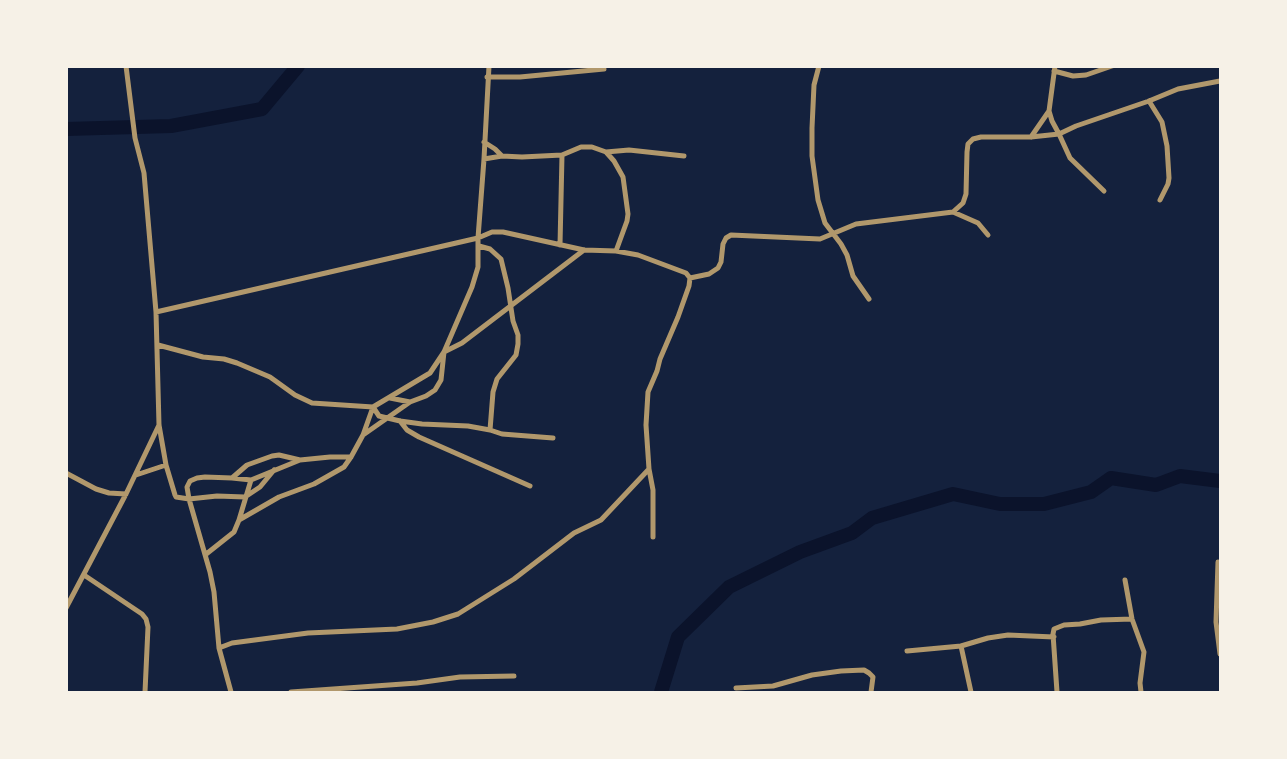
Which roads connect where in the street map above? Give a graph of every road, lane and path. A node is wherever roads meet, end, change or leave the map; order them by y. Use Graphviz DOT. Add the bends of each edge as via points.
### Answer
graph roads {
  1 [pos="126,66"];
  2 [pos="489,66"];
  3 [pos="819,66"];
  4 [pos="1112,66"];
  5 [pos="604,69"];
  6 [pos="1054,69"];
  7 [pos="487,77"];
  8 [pos="1220,81"];
  9 [pos="1149,101"];
  10 [pos="1049,111"];
  11 [pos="1059,134"];
  12 [pos="1031,137"];
  13 [pos="484,142"];
  14 [pos="606,152"];
  15 [pos="562,155"];
  16 [pos="502,156"];
  17 [pos="684,156"];
  18 [pos="484,159"];
  19 [pos="1104,191"];
  20 [pos="1160,201"];
  21 [pos="953,212"];
  22 [pos="832,234"];
  23 [pos="988,235"];
  24 [pos="478,238"];
  25 [pos="559,245"];
  26 [pos="479,246"];
  27 [pos="584,250"];
  28 [pos="616,251"];
  29 [pos="690,278"];
  30 [pos="869,299"];
  31 [pos="510,307"];
  32 [pos="156,312"];
  33 [pos="158,345"];
  34 [pos="444,352"];
  35 [pos="390,398"];
  36 [pos="411,402"];
  37 [pos="373,407"];
  38 [pos="390,418"];
  39 [pos="400,421"];
  40 [pos="159,425"];
  41 [pos="489,430"];
  42 [pos="363,435"];
  43 [pos="553,438"];
  44 [pos="351,457"];
  45 [pos="300,460"];
  46 [pos="166,466"];
  47 [pos="649,469"];
  48 [pos="274,470"];
  49 [pos="66,473"];
  50 [pos="136,475"];
  51 [pos="232,478"];
  52 [pos="251,480"];
  53 [pos="530,486"];
  54 [pos="126,494"];
  55 [pos="245,497"];
  56 [pos="189,499"];
  57 [pos="239,520"];
  58 [pos="653,537"];
  59 [pos="205,555"];
  60 [pos="1217,562"];
  61 [pos="84,575"];
  62 [pos="1125,580"];
  63 [pos="66,608"];
  64 [pos="1132,619"];
  65 [pos="1054,637"];
  66 [pos="961,646"];
  67 [pos="219,648"];
  68 [pos="907,651"];
  69 [pos="1220,654"];
  70 [pos="514,676"];
  71 [pos="417,683"];
  72 [pos="736,688"];
  73 [pos="145,692"];
  74 [pos="232,692"];
  75 [pos="291,692"];
  76 [pos="418,692"];
  77 [pos="871,692"];
  78 [pos="971,692"];
  79 [pos="1057,692"];
  80 [pos="1141,692"];
  1 -- 32 [label="street" via="144,173"];
  2 -- 7 [label="street"];
  3 -- 22 [label="street" via="812,156 821,213"];
  4 -- 6 [label="street" via="1073,76"];
  5 -- 7 [label="street"];
  6 -- 10 [label="street"];
  7 -- 13 [label="street"];
  8 -- 9 [label="street" via="1178,89"];
  9 -- 11 [label="street"];
  9 -- 20 [label="street" via="1162,122 1167,146 1169,178"];
  10 -- 11 [label="street"];
  10 -- 12 [label="street"];
  11 -- 12 [label="street"];
  11 -- 19 [label="street" via="1070,158"];
  12 -- 21 [label="street" via="973,139 968,144 966,194"];
  13 -- 16 [label="street"];
  13 -- 18 [label="street"];
  14 -- 15 [label="street" via="585,146"];
  14 -- 17 [label="street"];
  14 -- 28 [label="street" via="623,177 626,202 627,221"];
  15 -- 16 [label="street"];
  15 -- 25 [label="street"];
  16 -- 18 [label="street"];
  18 -- 24 [label="street"];
  21 -- 22 [label="street" via="856,224"];
  21 -- 23 [label="street" via="978,223"];
  22 -- 29 [label="street" via="820,239 731,235 723,244 718,268"];
  22 -- 30 [label="street"];
  24 -- 25 [label="street" via="503,232"];
  24 -- 26 [label="street"];
  24 -- 32 [label="street"];
  25 -- 27 [label="street"];
  26 -- 31 [label="street" via="491,249 501,259"];
  26 -- 34 [label="street" via="472,287"];
  27 -- 28 [label="street"];
  27 -- 31 [label="street"];
  28 -- 29 [label="street" via="658,261"];
  29 -- 47 [label="street" via="648,392"];
  31 -- 34 [label="street"];
  31 -- 41 [label="street" via="519,344 497,379"];
  32 -- 33 [label="street"];
  33 -- 37 [label="street" via="237,363 271,377 312,403"];
  33 -- 40 [label="street"];
  34 -- 35 [label="street" via="430,373"];
  34 -- 36 [label="street" via="440,384"];
  35 -- 36 [label="street"];
  35 -- 37 [label="street"];
  36 -- 38 [label="street"];
  37 -- 38 [label="street" via="379,416"];
  37 -- 42 [label="street"];
  38 -- 39 [label="street"];
  38 -- 42 [label="street"];
  39 -- 41 [label="street"];
  39 -- 53 [label="street" via="419,437"];
  40 -- 46 [label="street"];
  40 -- 50 [label="street"];
  41 -- 43 [label="street"];
  42 -- 44 [label="street"];
  44 -- 45 [label="street"];
  44 -- 57 [label="street" via="344,467 314,484"];
  45 -- 48 [label="street"];
  45 -- 51 [label="street" via="272,456 247,465"];
  46 -- 50 [label="street"];
  46 -- 56 [label="street" via="176,497"];
  47 -- 58 [label="street"];
  47 -- 67 [label="street" via="601,520 574,533 458,614 397,629 309,633"];
  48 -- 52 [label="street"];
  48 -- 55 [label="street"];
  49 -- 54 [label="street" via="96,489"];
  50 -- 54 [label="street"];
  51 -- 52 [label="street"];
  51 -- 56 [label="street" via="190,481"];
  52 -- 55 [label="street"];
  54 -- 61 [label="street"];
  55 -- 56 [label="street"];
  55 -- 57 [label="street"];
  56 -- 59 [label="street"];
  57 -- 59 [label="street" via="234,532"];
  59 -- 67 [label="street"];
  60 -- 69 [label="street"];
  61 -- 63 [label="street"];
  61 -- 73 [label="street" via="146,619"];
  62 -- 64 [label="street"];
  64 -- 65 [label="street" via="1058,626"];
  64 -- 80 [label="street" via="1144,652"];
  65 -- 66 [label="street" via="1009,635"];
  65 -- 79 [label="street"];
  66 -- 68 [label="street"];
  66 -- 78 [label="street"];
  67 -- 74 [label="street"];
  70 -- 71 [label="street"];
  71 -- 75 [label="street"];
  71 -- 76 [label="street"];
  72 -- 77 [label="street" via="864,670 873,677"];
}
